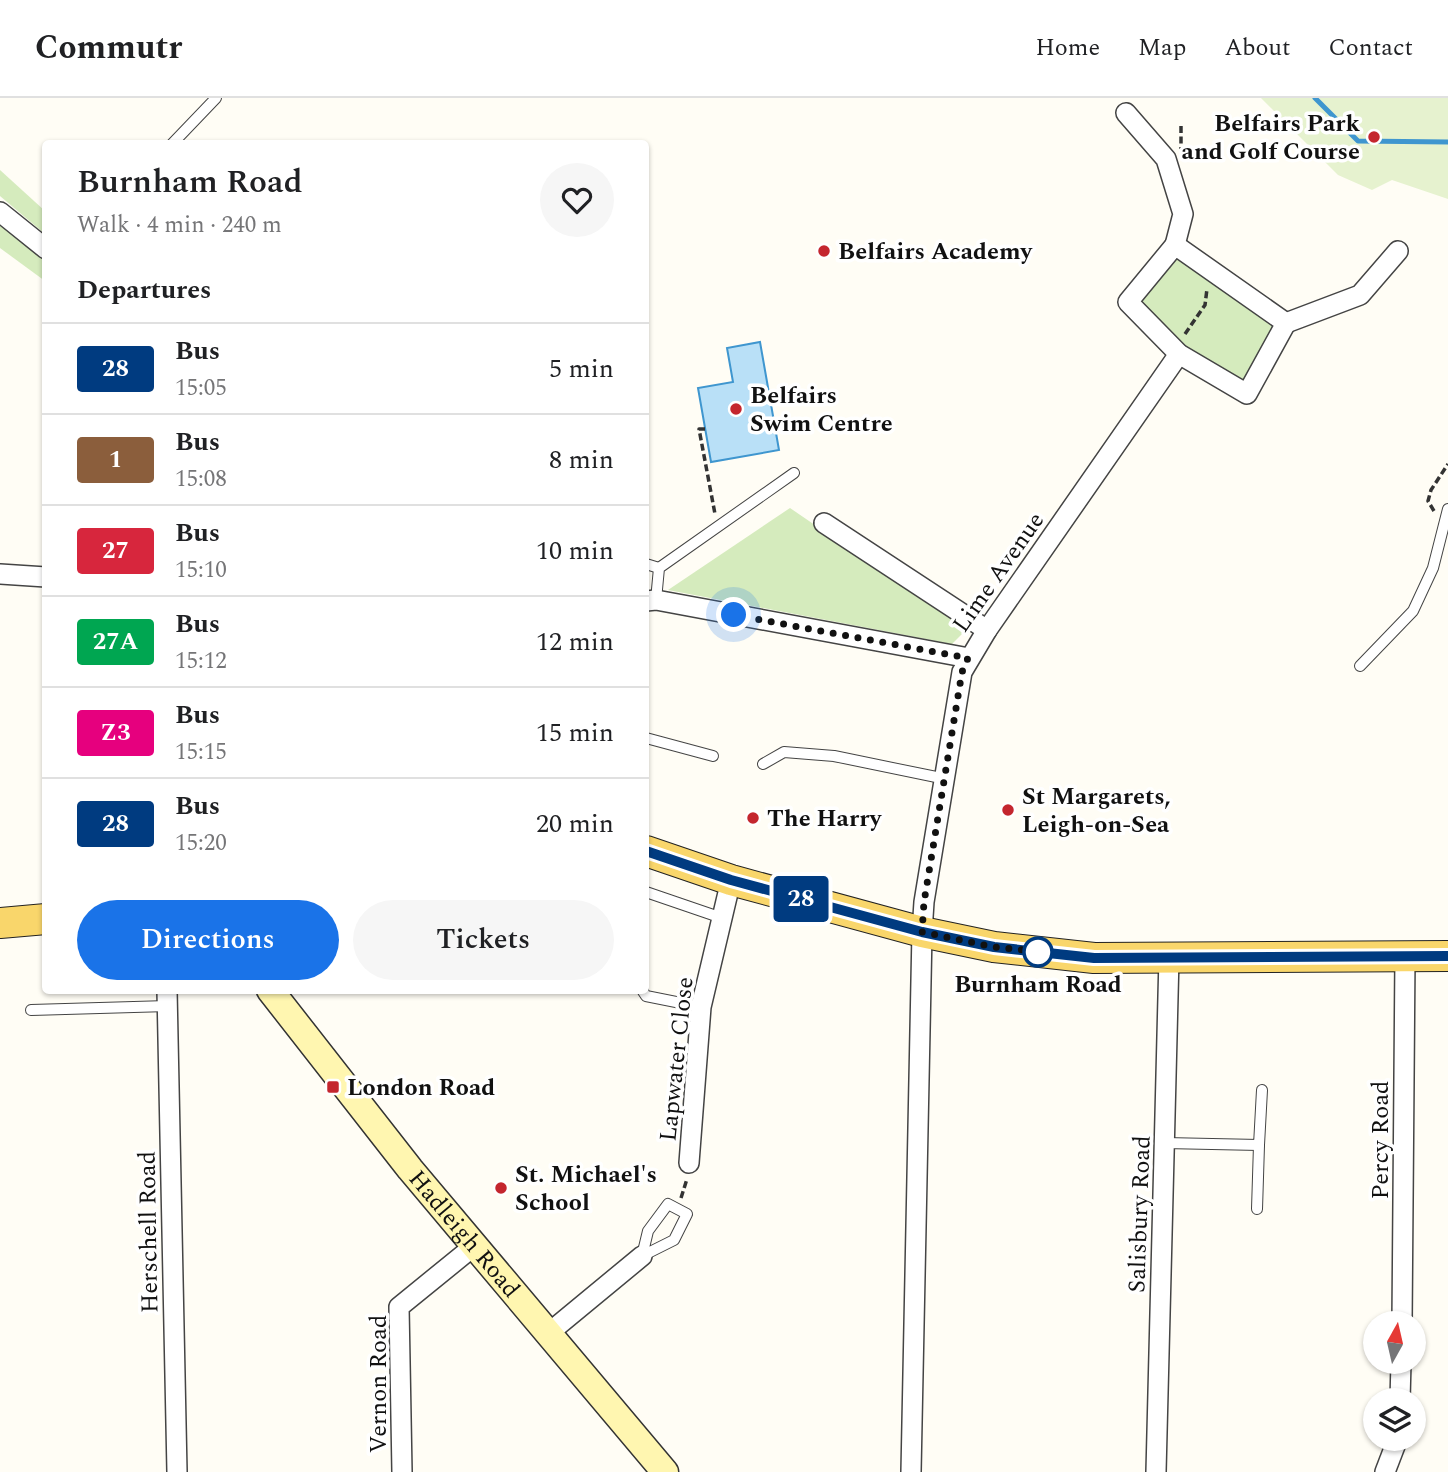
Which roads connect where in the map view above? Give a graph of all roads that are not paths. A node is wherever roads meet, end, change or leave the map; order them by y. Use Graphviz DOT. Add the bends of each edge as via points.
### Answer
graph roads {
  1 [pos="216,98"];
  2 [pos="1126,113"];
  3 [pos="176,140"];
  4 [pos="0,212"];
  5 [pos="1175,245"];
  6 [pos="42,246"];
  7 [pos="1398,251"];
  8 [pos="1286,323"];
  9 [pos="1176,351"];
  10 [pos="794,473"];
  11 [pos="1448,509"];
  12 [pos="824,523"];
  13 [pos="649,565"];
  14 [pos="659,568"];
  15 [pos="0,574"];
  16 [pos="42,577"];
  17 [pos="651,601"];
  18 [pos="987,631"];
  19 [pos="968,658"];
  20 [pos="1360,666"];
  21 [pos="649,739"];
  22 [pos="713,756"];
  23 [pos="763,764"];
  24 [pos="947,779"];
  25 [pos="649,851"];
  26 [pos="731,880"];
  27 [pos="649,893"];
  28 [pos="722,918"];
  29 [pos="42,919"];
  30 [pos="0,923"];
  31 [pos="922,932"];
  32 [pos="1405,956"];
  33 [pos="1448,956"];
  34 [pos="1169,957"];
  35 [pos="273,994"];
  36 [pos="645,994"];
  37 [pos="168,998"];
  38 [pos="701,1007"];
  39 [pos="32,1010"];
  40 [pos="1262,1090"];
  41 [pos="1165,1143"];
  42 [pos="1259,1145"];
  43 [pos="689,1163"];
  44 [pos="1257,1209"];
  45 [pos="474,1246"];
  46 [pos="642,1256"];
  47 [pos="1402,1311"];
  48 [pos="550,1332"];
  49 [pos="1393,1451"];
  50 [pos="177,1472"];
  51 [pos="402,1472"];
  52 [pos="665,1472"];
  53 [pos="911,1472"];
  54 [pos="1156,1472"];
  55 [pos="1385,1472"];
  1 -- 3 [label="lane"];
  2 -- 5 [label="street" via="1166,159 1183,214"];
  4 -- 6 [label="street"];
  5 -- 8 [label="street"];
  5 -- 9 [label="street" via="1128,302"];
  7 -- 8 [label="street" via="1360,295"];
  8 -- 9 [label="street" via="1247,394"];
  9 -- 18 [label="street, Lime Avenue"];
  10 -- 14 [label="lane"];
  11 -- 20 [label="lane" via="1433,568 1413,611"];
  12 -- 18 [label="street"];
  13 -- 14 [label="lane"];
  14 -- 17 [label="lane"];
  15 -- 16 [label="street"];
  17 -- 19 [label="street"];
  18 -- 19 [label="street, Lime Avenue"];
  19 -- 24 [label="street, Lime Avenue" via="962,672"];
  21 -- 22 [label="lane"];
  23 -- 24 [label="lane" via="784,752 834,756"];
  24 -- 31 [label="street, Lime Avenue"];
  25 -- 26 [label="main road"];
  26 -- 28 [label="street, Lapwater Close"];
  26 -- 31 [label="main road"];
  27 -- 28 [label="lane"];
  28 -- 38 [label="street, Lapwater Close"];
  29 -- 30 [label="main road"];
  31 -- 34 [label="main road" via="994,947 1094,958"];
  31 -- 53 [label="street"];
  32 -- 33 [label="main road"];
  32 -- 34 [label="main road"];
  32 -- 47 [label="street, Percy Road"];
  34 -- 41 [label="street, Salisbury Road"];
  35 -- 45 [label="street, Hadleigh Road" via="415,1166"];
  36 -- 38 [label="lane"];
  37 -- 39 [label="lane"];
  37 -- 50 [label="street, Herschell Road"];
  38 -- 43 [label="street, Lapwater Close"];
  40 -- 42 [label="lane"];
  41 -- 42 [label="lane"];
  41 -- 54 [label="street, Salisbury Road"];
  42 -- 44 [label="lane"];
  45 -- 48 [label="street, Hadleigh Road"];
  45 -- 51 [label="street, Vernon Road" via="399,1307"];
  46 -- 46 [label="lane" via="674,1240 687,1214 668,1205 648,1231"];
  46 -- 48 [label="street"];
  48 -- 52 [label="street, Hadleigh Road"];
  49 -- 55 [label="street"];
}
